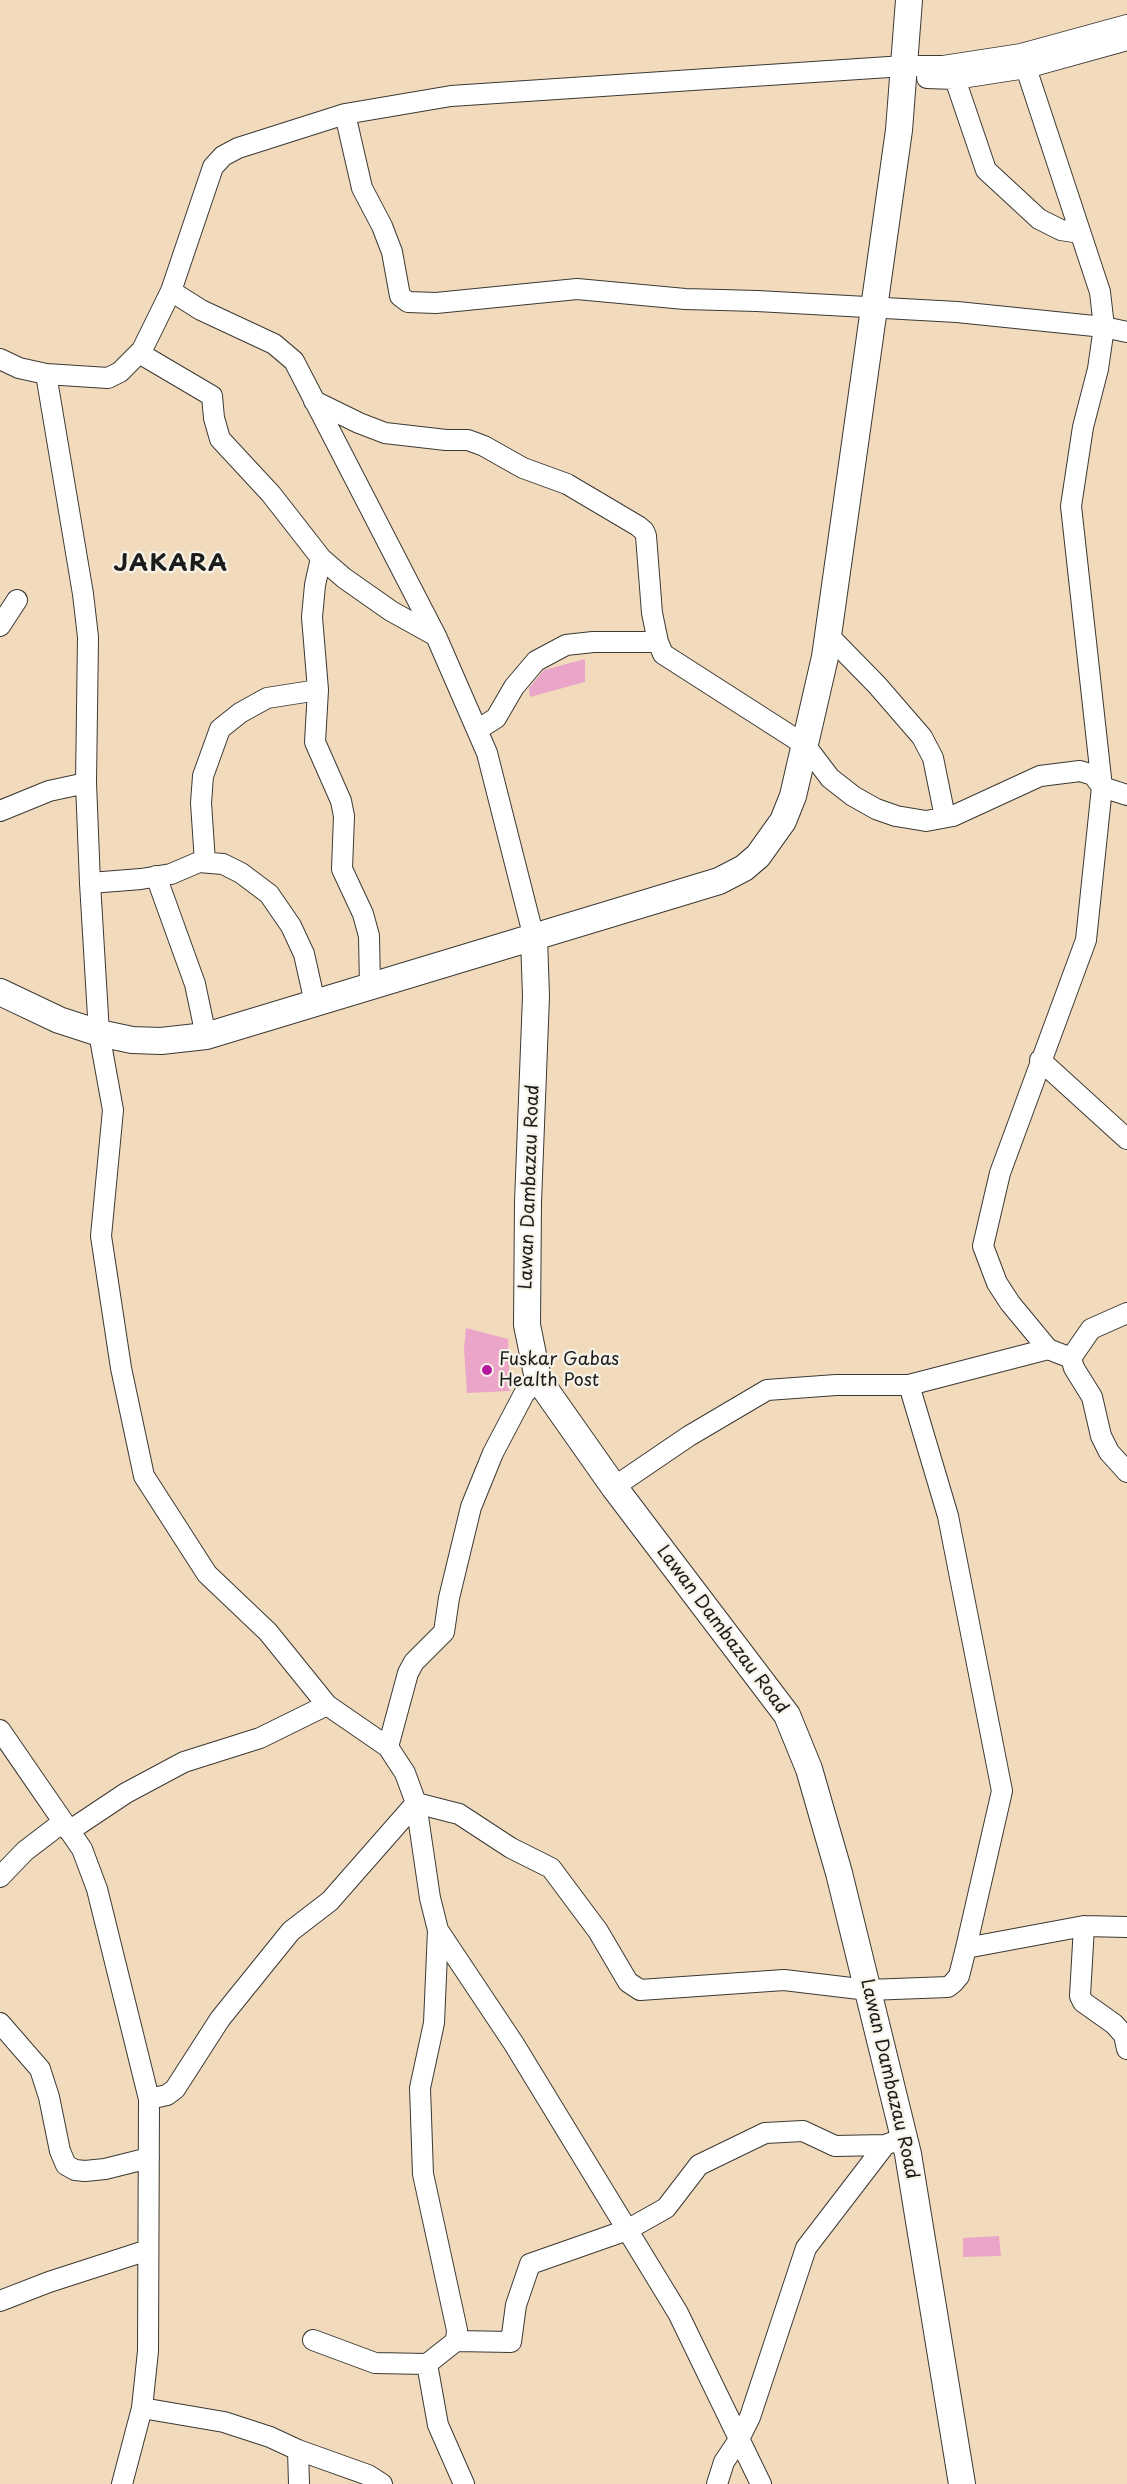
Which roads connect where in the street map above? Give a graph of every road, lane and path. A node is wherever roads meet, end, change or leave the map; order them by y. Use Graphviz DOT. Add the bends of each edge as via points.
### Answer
graph roads {
  1 [pos="909,0"];
  2 [pos="1127,25"];
  3 [pos="1127,40"];
  4 [pos="1026,68"];
  5 [pos="903,72"];
  6 [pos="955,78"];
  7 [pos="345,114"];
  8 [pos="1080,233"];
  9 [pos="171,291"];
  10 [pos="874,307"];
  11 [pos="1104,327"];
  12 [pos="1127,332"];
  13 [pos="139,353"];
  14 [pos="0,359"];
  15 [pos="46,374"];
  16 [pos="314,401"];
  17 [pos="321,558"];
  18 [pos="17,600"];
  19 [pos="0,626"];
  20 [pos="828,635"];
  21 [pos="436,636"];
  22 [pos="658,642"];
  23 [pos="318,690"];
  24 [pos="477,730"];
  25 [pos="805,745"];
  26 [pos="86,783"];
  27 [pos="1102,787"];
  28 [pos="1127,795"];
  29 [pos="0,811"];
  30 [pos="945,817"];
  31 [pos="205,862"];
  32 [pos="156,876"];
  33 [pos="90,883"];
  34 [pos="534,938"];
  35 [pos="370,987"];
  36 [pos="0,992"];
  37 [pos="315,1004"];
  38 [pos="99,1034"];
  39 [pos="206,1036"];
  40 [pos="1040,1060"];
  41 [pos="1127,1139"];
  42 [pos="1127,1313"];
  43 [pos="1048,1349"];
  44 [pos="1071,1358"];
  45 [pos="538,1379"];
  46 [pos="909,1385"];
  47 [pos="1127,1472"];
  48 [pos="614,1487"];
  49 [pos="327,1705"];
  50 [pos="0,1730"];
  51 [pos="388,1747"];
  52 [pos="416,1803"];
  53 [pos="66,1826"];
  54 [pos="0,1877"];
  55 [pos="1084,1926"];
  56 [pos="1127,1927"];
  57 [pos="438,1930"];
  58 [pos="966,1948"];
  59 [pos="868,1990"];
  60 [pos="0,2022"];
  61 [pos="1127,2049"];
  62 [pos="149,2099"];
  63 [pos="895,2141"];
  64 [pos="149,2158"];
  65 [pos="627,2230"];
  66 [pos="148,2250"];
  67 [pos="0,2301"];
  68 [pos="313,2340"];
  69 [pos="456,2341"];
  70 [pos="427,2364"];
  71 [pos="141,2408"];
  72 [pos="738,2441"];
  73 [pos="298,2450"];
  74 [pos="122,2484"];
  75 [pos="299,2484"];
  76 [pos="382,2484"];
  77 [pos="464,2484"];
  78 [pos="717,2484"];
  79 [pos="760,2484"];
  80 [pos="962,2484"];
  1 -- 5 [label="main road"];
  2 -- 5 [label="street" via="1021,54"];
  3 -- 4 [label="street"];
  4 -- 6 [label="street"];
  4 -- 8 [label="street"];
  5 -- 6 [label="street"];
  5 -- 7 [label="street" via="875,69 451,96"];
  5 -- 10 [label="main road" via="899,130"];
  6 -- 8 [label="street" via="986,170 1039,219 1060,230"];
  7 -- 9 [label="street" via="238,147 223,156 213,167"];
  7 -- 10 [label="street" via="362,188 392,252 400,296 408,302 436,303 577,289 685,299"];
  8 -- 11 [label="street" via="1100,292"];
  9 -- 13 [label="street"];
  9 -- 16 [label="street" via="201,310 274,344 294,361"];
  10 -- 11 [label="street"];
  10 -- 20 [label="main road"];
  11 -- 12 [label="street"];
  11 -- 27 [label="street" via="1071,506"];
  13 -- 15 [label="street" via="108,378"];
  13 -- 17 [label="street" via="212,396 220,439 271,494"];
  14 -- 15 [label="street"];
  15 -- 26 [label="street" via="88,637"];
  16 -- 21 [label="street"];
  16 -- 22 [label="street" via="385,433 468,440 484,446 523,468 567,484 638,526 646,536"];
  17 -- 21 [label="street" via="392,611"];
  17 -- 23 [label="street" via="312,617"];
  18 -- 19 [label="street"];
  20 -- 25 [label="main road"];
  20 -- 30 [label="street" via="922,737 933,758"];
  21 -- 24 [label="street"];
  22 -- 24 [label="street" via="566,645 536,661 514,687 496,718"];
  22 -- 25 [label="street" via="663,654"];
  23 -- 31 [label="street" via="267,698 220,729 203,776"];
  23 -- 35 [label="street" via="315,742 345,816 342,869 369,936"];
  24 -- 34 [label="street" via="487,753"];
  25 -- 30 [label="street" via="830,778 876,809 926,822"];
  25 -- 34 [label="main road" via="783,821 758,856 744,868 719,881"];
  26 -- 29 [label="street" via="49,791"];
  26 -- 33 [label="street"];
  27 -- 28 [label="street"];
  27 -- 30 [label="street" via="1093,775 1080,771 1040,776"];
  27 -- 40 [label="street" via="1086,940"];
  31 -- 32 [label="street"];
  31 -- 37 [label="street" via="223,864 241,873 269,894 304,954"];
  32 -- 33 [label="street"];
  32 -- 39 [label="street" via="195,984"];
  33 -- 38 [label="street"];
  34 -- 35 [label="main road"];
  34 -- 45 [label="main road, Lawan Dambazau Road" via="536,996 527,1325"];
  35 -- 37 [label="main road"];
  36 -- 38 [label="main road"];
  37 -- 39 [label="main road"];
  38 -- 39 [label="main road" via="161,1041"];
  38 -- 49 [label="street" via="113,1110 101,1236 144,1476 207,1574 268,1632"];
  40 -- 41 [label="street"];
  40 -- 43 [label="street" via="1000,1173 983,1246 997,1283"];
  42 -- 44 [label="street" via="1091,1329"];
  43 -- 44 [label="street"];
  43 -- 46 [label="street"];
  44 -- 47 [label="street" via="1092,1398 1101,1436"];
  45 -- 48 [label="main road, Lawan Dambazau Road"];
  45 -- 51 [label="street" via="524,1394 471,1507 444,1632 408,1673"];
  46 -- 48 [label="street" via="767,1390"];
  46 -- 58 [label="street" via="948,1516 1002,1791"];
  48 -- 59 [label="main road, Lawan Dambazau Road" via="786,1715 809,1769"];
  49 -- 51 [label="street"];
  49 -- 53 [label="street" via="260,1738 184,1762"];
  50 -- 53 [label="street"];
  51 -- 52 [label="street" via="405,1773"];
  52 -- 57 [label="street"];
  52 -- 59 [label="street" via="459,1814 551,1868 598,1931 628,1982 640,1990 784,1980"];
  52 -- 62 [label="street" via="330,1901 291,1931 220,2019 175,2089"];
  53 -- 54 [label="street" via="25,1851"];
  53 -- 62 [label="street" via="82,1849 97,1889"];
  55 -- 56 [label="street"];
  55 -- 58 [label="street"];
  55 -- 61 [label="street" via="1080,1996 1124,2035"];
  57 -- 65 [label="street" via="514,2044"];
  57 -- 69 [label="street" via="434,2024 420,2088 421,2131 423,2174 458,2330"];
  58 -- 59 [label="street" via="959,1976 948,1987"];
  59 -- 63 [label="main road, Lawan Dambazau Road"];
  60 -- 64 [label="street" via="40,2069 66,2165 85,2171"];
  62 -- 64 [label="street"];
  63 -- 65 [label="street" via="835,2146 803,2131 765,2133 699,2165 666,2208"];
  63 -- 72 [label="street" via="807,2248 750,2417"];
  63 -- 80 [label="main road, Lawan Dambazau Road"];
  64 -- 66 [label="street"];
  65 -- 69 [label="street" via="530,2264 516,2305 511,2342"];
  65 -- 72 [label="street" via="678,2313"];
  66 -- 67 [label="street"];
  66 -- 71 [label="street" via="148,2351"];
  68 -- 70 [label="street" via="375,2363"];
  69 -- 70 [label="street"];
  70 -- 77 [label="street" via="438,2425"];
  71 -- 73 [label="street" via="224,2422"];
  71 -- 74 [label="street"];
  72 -- 78 [label="street" via="724,2462"];
  72 -- 79 [label="street"];
  73 -- 75 [label="street"];
  73 -- 76 [label="street" via="368,2475"];
}
